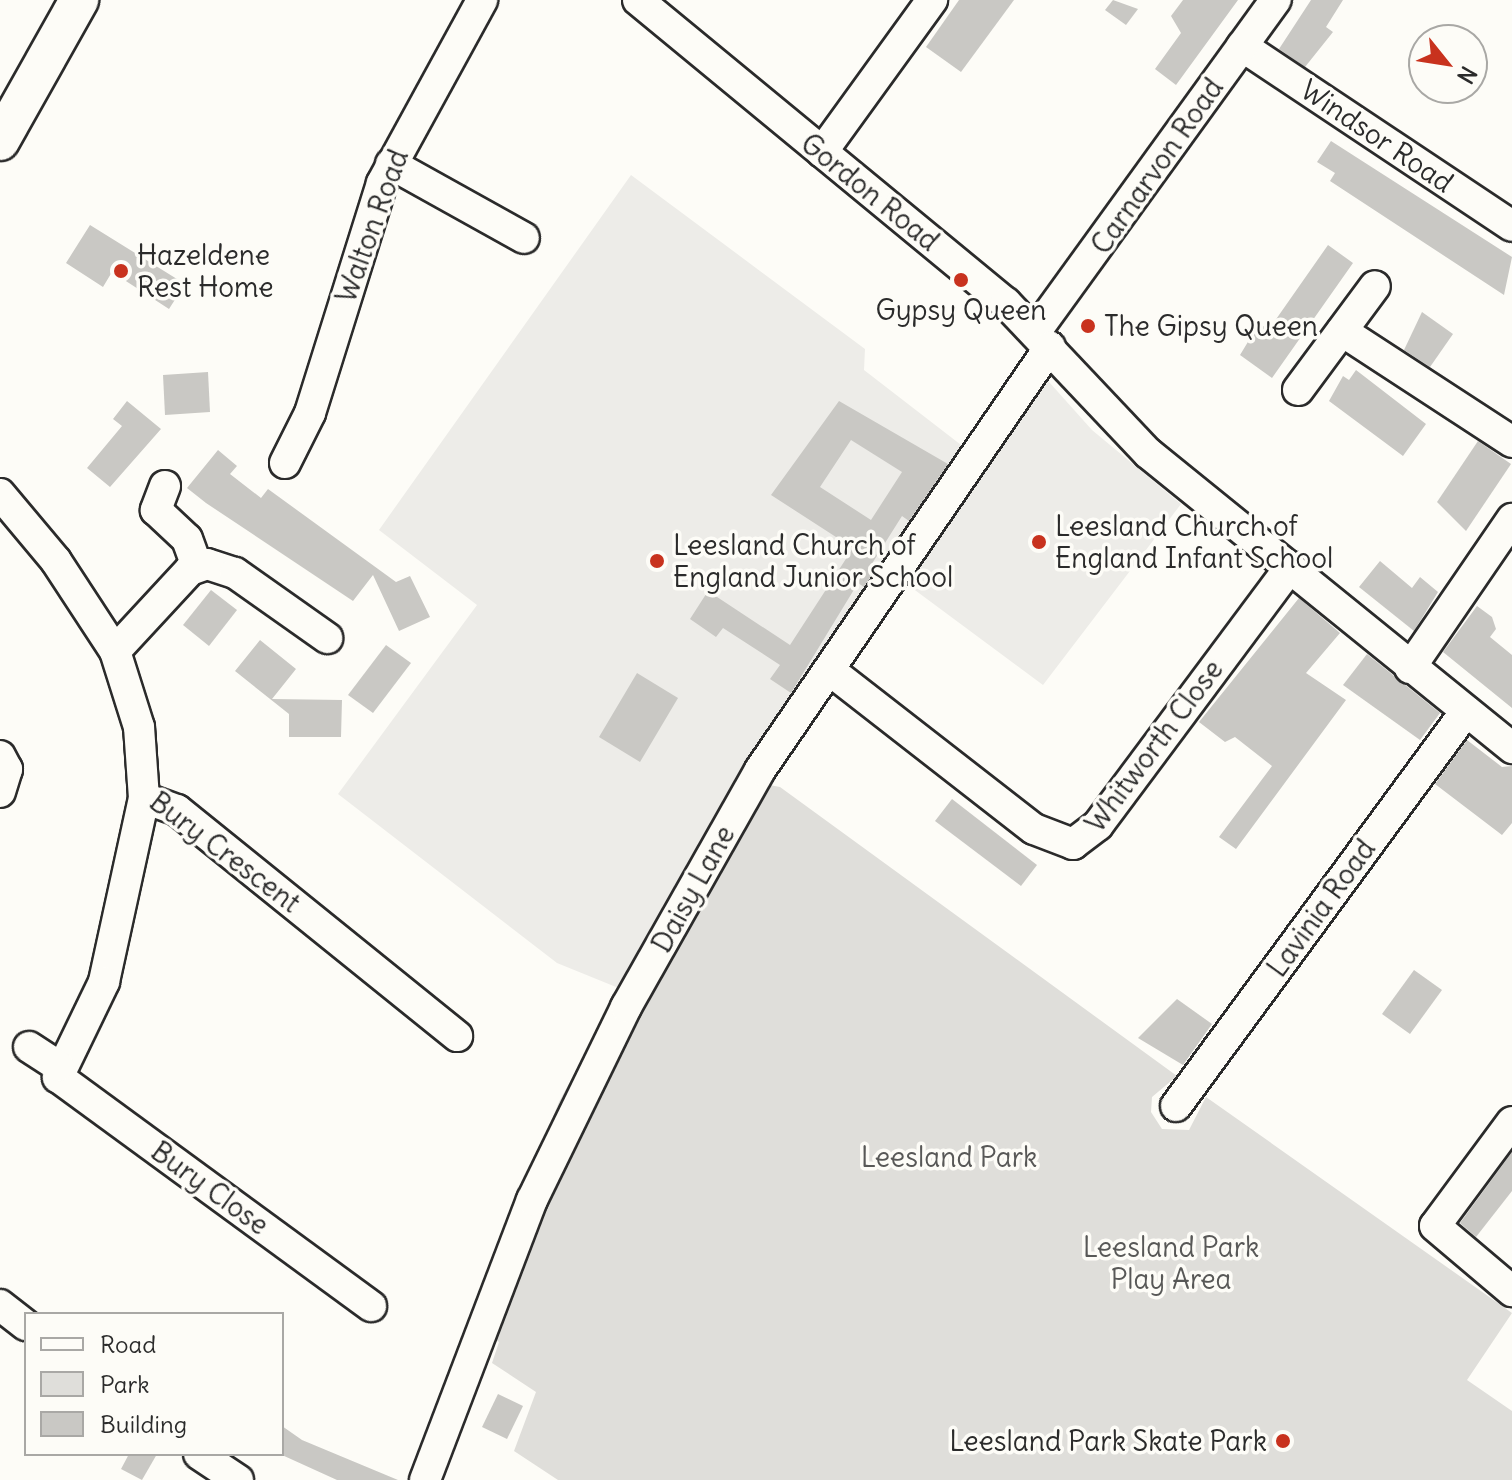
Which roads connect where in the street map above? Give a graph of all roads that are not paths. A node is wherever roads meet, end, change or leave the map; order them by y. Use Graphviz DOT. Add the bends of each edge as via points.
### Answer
graph roads {
  1 [pos="79,0"];
  2 [pos="482,0"];
  3 [pos="638,0"];
  4 [pos="932,0"];
  5 [pos="1276,0"];
  6 [pos="1242,46"];
  7 [pos="10,94"];
  8 [pos="0,141"];
  9 [pos="822,152"];
  10 [pos="391,164"];
  11 [pos="1512,226"];
  12 [pos="524,238"];
  13 [pos="1375,286"];
  14 [pos="1342,331"];
  15 [pos="1043,339"];
  16 [pos="1298,390"];
  17 [pos="1512,442"];
  18 [pos="285,463"];
  19 [pos="165,486"];
  20 [pos="0,494"];
  21 [pos="1512,519"];
  22 [pos="197,566"];
  23 [pos="1290,567"];
  24 [pos="327,638"];
  25 [pos="115,651"];
  26 [pos="1410,668"];
  27 [pos="841,679"];
  28 [pos="1466,711"];
  29 [pos="1512,748"];
  30 [pos="0,756"];
  31 [pos="0,792"];
  32 [pos="144,798"];
  33 [pos="457,1036"];
  34 [pos="29,1047"];
  35 [pos="58,1066"];
  36 [pos="1176,1106"];
  37 [pos="1512,1122"];
  38 [pos="1512,1291"];
  39 [pos="0,1305"];
  40 [pos="371,1306"];
  41 [pos="24,1323"];
  42 [pos="202,1456"];
  43 [pos="238,1480"];
  44 [pos="425,1480"];
  1 -- 7 [label="main road"];
  2 -- 10 [label="street, Walton Road"];
  3 -- 9 [label="street, Gordon Road"];
  4 -- 9 [label="street"];
  5 -- 6 [label="street, Carnarvon Road"];
  6 -- 11 [label="street, Windsor Road"];
  6 -- 15 [label="street, Carnarvon Road"];
  7 -- 8 [label="main road"];
  9 -- 15 [label="street, Gordon Road"];
  10 -- 12 [label="street"];
  10 -- 18 [label="street, Walton Road" via="310,413"];
  13 -- 14 [label="street"];
  14 -- 16 [label="street"];
  14 -- 17 [label="street"];
  15 -- 23 [label="street, Gordon Road" via="1089,397"];
  15 -- 44 [label="street, Daisy Lane" via="760,770 606,1047 472,1345"];
  19 -- 22 [label="street" via="156,510 187,539"];
  20 -- 25 [label="street, Bury Crescent" via="56,561"];
  21 -- 26 [label="street"];
  22 -- 24 [label="street" via="235,573"];
  22 -- 25 [label="street"];
  23 -- 26 [label="street, Gordon Road"];
  23 -- 27 [label="street, Whitworth Close" via="1098,825 1073,844 1034,829"];
  25 -- 32 [label="street, Bury Crescent" via="139,727"];
  26 -- 28 [label="street, Gordon Road"];
  28 -- 29 [label="street, Gordon Road"];
  28 -- 36 [label="street, Lavinia Road"];
  30 -- 31 [label="street" via="7,769"];
  32 -- 33 [label="street, Bury Crescent" via="177,810"];
  32 -- 35 [label="street" via="104,982"];
  34 -- 35 [label="street, Bury Close"];
  35 -- 40 [label="street, Bury Close" via="58,1077"];
  37 -- 38 [label="street" via="1435,1226 1442,1238"];
  39 -- 41 [label="street"];
  42 -- 43 [label="street"];
}
